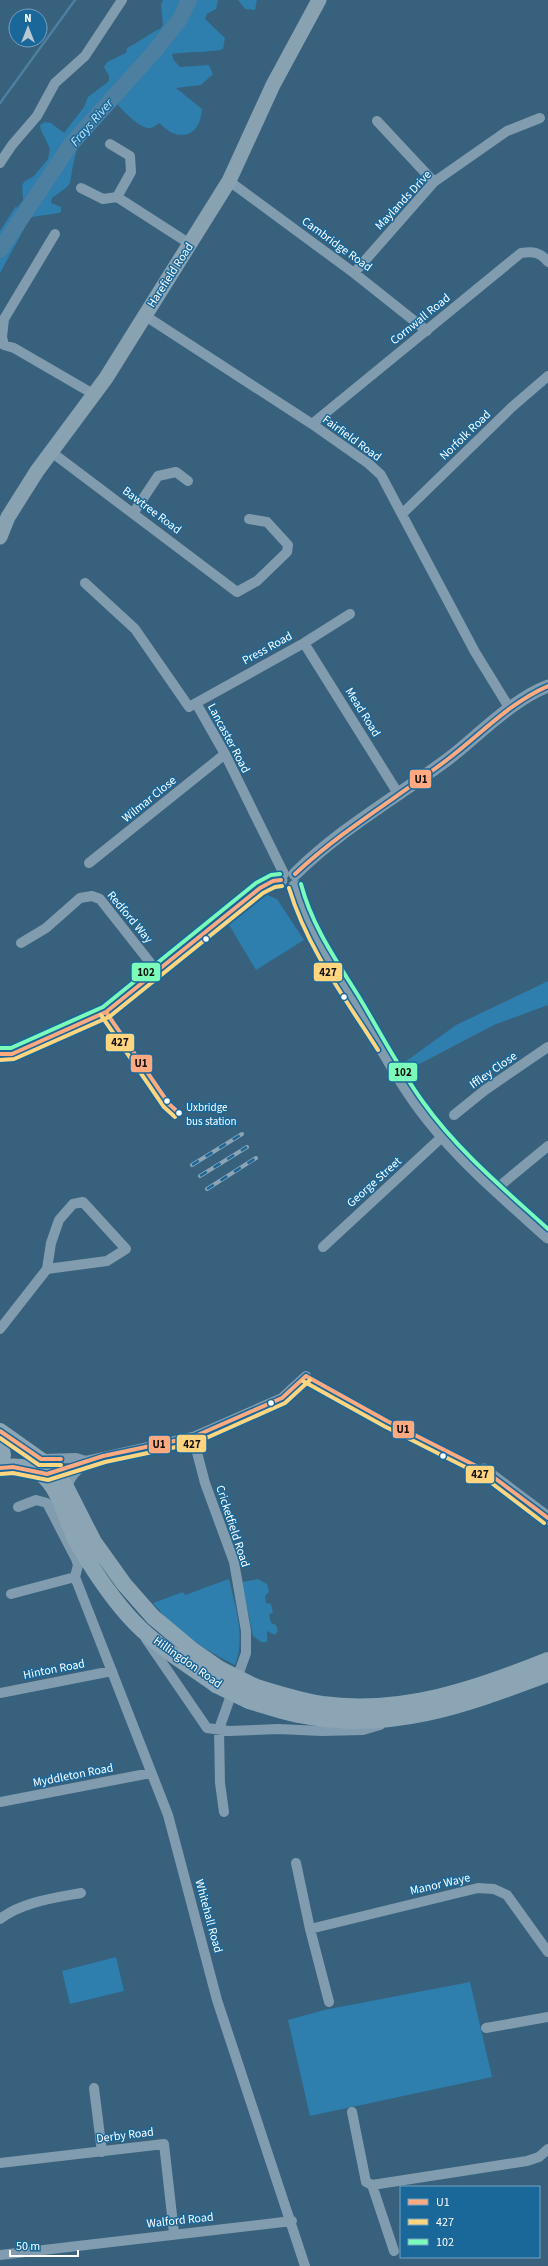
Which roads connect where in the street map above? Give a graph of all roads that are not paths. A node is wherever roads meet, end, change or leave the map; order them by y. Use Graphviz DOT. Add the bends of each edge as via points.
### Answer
graph roads {
  1 [pos="122,0"];
  2 [pos="319,0"];
  3 [pos="540,118"];
  4 [pos="377,121"];
  5 [pos="110,144"];
  6 [pos="0,163"];
  7 [pos="229,182"];
  8 [pos="434,182"];
  9 [pos="82,188"];
  10 [pos="116,197"];
  11 [pos="55,234"];
  12 [pos="190,244"];
  13 [pos="548,262"];
  14 [pos="354,273"];
  15 [pos="144,315"];
  16 [pos="427,331"];
  17 [pos="2,347"];
  18 [pos="548,376"];
  19 [pos="95,395"];
  20 [pos="312,424"];
  21 [pos="50,451"];
  22 [pos="188,481"];
  23 [pos="134,512"];
  24 [pos="402,514"];
  25 [pos="249,519"];
  26 [pos="0,536"];
  27 [pos="85,583"];
  28 [pos="350,614"];
  29 [pos="304,643"];
  30 [pos="548,686"];
  31 [pos="196,703"];
  32 [pos="510,709"];
  33 [pos="225,754"];
  34 [pos="399,795"];
  35 [pos="89,863"];
  36 [pos="289,878"];
  37 [pos="21,943"];
  38 [pos="156,970"];
  39 [pos="548,1047"];
  40 [pos="0,1054"];
  41 [pos="454,1116"];
  42 [pos="443,1136"];
  43 [pos="548,1146"];
  44 [pos="496,1189"];
  45 [pos="548,1237"];
  46 [pos="323,1247"];
  47 [pos="47,1268"];
  48 [pos="0,1330"];
  49 [pos="306,1376"];
  50 [pos="0,1431"];
  51 [pos="193,1437"];
  52 [pos="0,1441"];
  53 [pos="41,1459"];
  54 [pos="86,1461"];
  55 [pos="0,1465"];
  56 [pos="0,1468"];
  57 [pos="484,1470"];
  58 [pos="66,1487"];
  59 [pos="18,1507"];
  60 [pos="548,1518"];
  61 [pos="75,1577"];
  62 [pos="11,1594"];
  63 [pos="135,1622"];
  64 [pos="548,1660"];
  65 [pos="112,1671"];
  66 [pos="548,1674"];
  67 [pos="0,1693"];
  68 [pos="252,1693"];
  69 [pos="401,1720"];
  70 [pos="219,1729"];
  71 [pos="151,1774"];
  72 [pos="0,1802"];
  73 [pos="224,1812"];
  74 [pos="296,1863"];
  75 [pos="81,1893"];
  76 [pos="0,1919"];
  77 [pos="310,1929"];
  78 [pos="548,1952"];
  79 [pos="329,2002"];
  80 [pos="548,2016"];
  81 [pos="486,2028"];
  82 [pos="94,2088"];
  83 [pos="352,2112"];
  84 [pos="548,2149"];
  85 [pos="102,2152"];
  86 [pos="0,2163"];
  87 [pos="372,2186"];
  88 [pos="292,2221"];
  89 [pos="174,2233"];
  90 [pos="394,2251"];
  91 [pos="0,2255"];
  92 [pos="305,2266"];
  1 -- 6 [label="street" via="85,56 55,83 37,116"];
  2 -- 7 [label="main road, Harefield Road" via="273,85"];
  3 -- 8 [label="street, Maylands Drive" via="507,131"];
  4 -- 8 [label="street"];
  5 -- 10 [label="street" via="130,156 131,172"];
  7 -- 12 [label="main road, Harefield Road"];
  7 -- 14 [label="street, Cambridge Road"];
  8 -- 14 [label="street, Maylands Drive"];
  9 -- 10 [label="street" via="103,199"];
  10 -- 12 [label="street"];
  11 -- 17 [label="street" via="4,319"];
  12 -- 15 [label="main road, Harefield Road"];
  13 -- 16 [label="street, Cornwall Road" via="536,252 520,253"];
  14 -- 16 [label="street, Cambridge Road"];
  15 -- 19 [label="main road, Harefield Road"];
  15 -- 20 [label="street, Fairfield Road"];
  16 -- 20 [label="street, Cornwall Road"];
  17 -- 19 [label="street" via="14,348"];
  18 -- 24 [label="street, Norfolk Road" via="512,407"];
  19 -- 21 [label="main road, Harefield Road"];
  20 -- 24 [label="street, Fairfield Road" via="375,469 381,475"];
  21 -- 23 [label="street, Bawtree Road"];
  21 -- 26 [label="main road, Harefield Road" via="8,517"];
  22 -- 23 [label="street" via="176,472 158,476"];
  23 -- 25 [label="street, Bawtree Road" via="237,592 257,581 287,552 288,545 267,522"];
  24 -- 32 [label="street, Fairfield Road" via="475,652"];
  27 -- 31 [label="street, Lancaster Road" via="135,629 189,707"];
  28 -- 29 [label="street, Press Road"];
  29 -- 31 [label="street, Press Road"];
  29 -- 34 [label="street, Mead Road"];
  30 -- 32 [label="street"];
  31 -- 33 [label="street, Lancaster Road"];
  32 -- 34 [label="street" via="471,742"];
  33 -- 35 [label="street, Wilmar Close"];
  33 -- 36 [label="street, Lancaster Road"];
  34 -- 36 [label="street" via="319,851"];
  36 -- 38 [label="street" via="273,881 260,888"];
  36 -- 42 [label="street" via="316,938 398,1074 428,1119"];
  37 -- 38 [label="street, Redford Way" via="46,928 80,898 92,896 100,899"];
  38 -- 40 [label="street" via="106,1012 12,1054"];
  39 -- 41 [label="street, Iffley Close" via="480,1094"];
  42 -- 44 [label="street"];
  42 -- 46 [label="street, George Street"];
  43 -- 44 [label="street"];
  44 -- 45 [label="street"];
  47 -- 47 [label="street" via="51,1243 59,1220 73,1204 84,1202 126,1249 107,1261"];
  47 -- 48 [label="street"];
  49 -- 51 [label="street" via="282,1398"];
  50 -- 53 [label="main road, Hillingdon Road"];
  51 -- 54 [label="street"];
  51 -- 70 [label="street, Cricketfield Road" via="205,1483 234,1562 246,1631 246,1653"];
  52 -- 55 [label="main road" via="3,1454"];
  53 -- 54 [label="street" via="76,1458"];
  53 -- 58 [label="main road, Hillingdon Road" via="54,1470"];
  54 -- 58 [label="street"];
  56 -- 63 [label="main road, Hillingdon Road" via="22,1467 41,1474 62,1505 78,1545 110,1594"];
  57 -- 60 [label="street"];
  58 -- 68 [label="main road, Hillingdon Road, bridge" via="94,1542 124,1584 153,1617 190,1648"];
  59 -- 61 [label="street" via="36,1500 47,1503 76,1559 78,1565"];
  61 -- 62 [label="street"];
  61 -- 65 [label="street, Whitehall Road"];
  63 -- 68 [label="main road, Hillingdon Road, bridge" via="168,1651 216,1685"];
  63 -- 70 [label="street" via="207,1728"];
  64 -- 68 [label="main road, Hillingdon Road" via="442,1697 386,1706 322,1704 285,1695"];
  65 -- 67 [label="street, Hinton Road"];
  65 -- 71 [label="street, Whitehall Road"];
  66 -- 69 [label="main road, Hillingdon Road" via="447,1710"];
  68 -- 69 [label="main road, Hillingdon Road" via="299,1715 366,1722"];
  69 -- 70 [label="street" via="363,1730"];
  70 -- 73 [label="street, Cricketfield Road" via="220,1783"];
  71 -- 72 [label="street, Myddleton Road"];
  71 -- 88 [label="street, Whitehall Road" via="168,1815 217,2000"];
  74 -- 77 [label="street"];
  75 -- 76 [label="street" via="44,1900 8,1913"];
  77 -- 78 [label="street, Manor Waye" via="478,1888 494,1889 507,1895"];
  77 -- 79 [label="street"];
  80 -- 81 [label="street"];
  82 -- 85 [label="street"];
  83 -- 87 [label="street" via="366,2182"];
  84 -- 87 [label="street" via="539,2157 527,2161"];
  85 -- 86 [label="street, Derby Road"];
  85 -- 89 [label="street, Derby Road" via="164,2144"];
  87 -- 90 [label="street"];
  88 -- 89 [label="street, Walford Road"];
  88 -- 92 [label="street, Whitehall Road"];
  89 -- 91 [label="street, Walford Road"];
}
